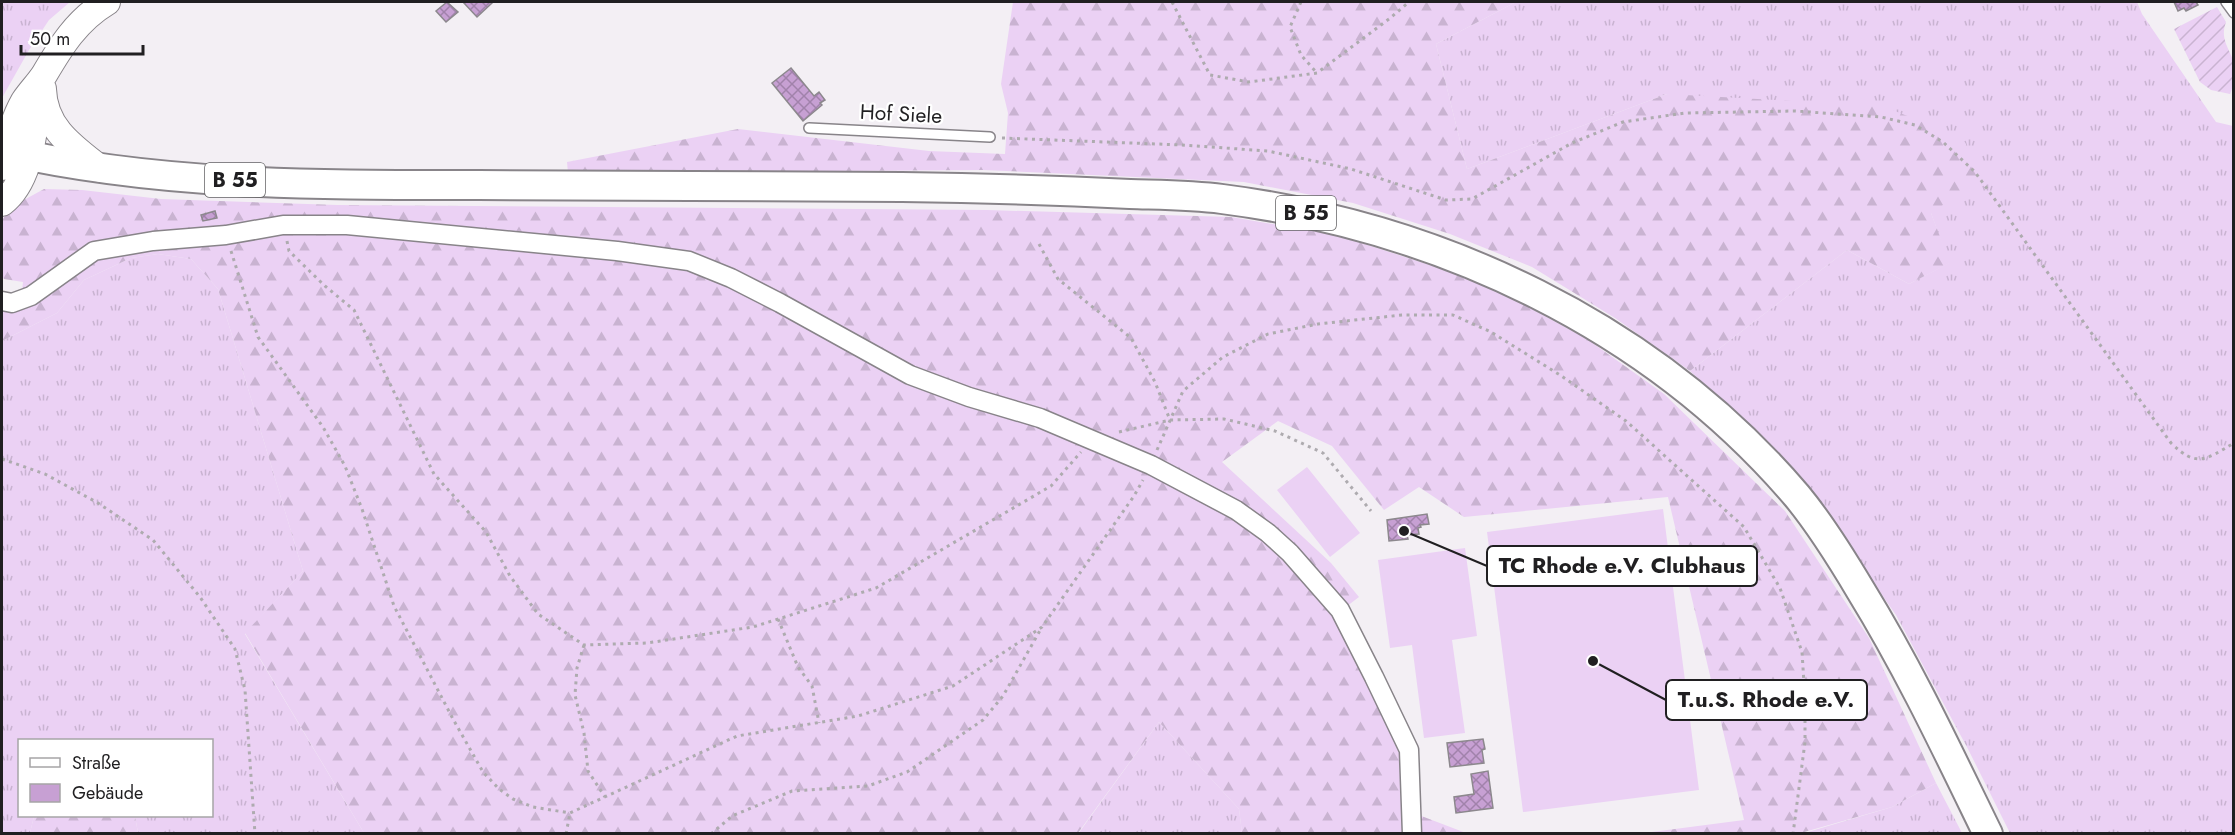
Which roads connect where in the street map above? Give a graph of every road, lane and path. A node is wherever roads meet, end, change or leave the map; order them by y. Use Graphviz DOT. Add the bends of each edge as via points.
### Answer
graph roads {
  1 [pos="1172,2"];
  2 [pos="1301,2"];
  3 [pos="1409,2"];
  4 [pos="2226,2"];
  5 [pos="100,3"];
  6 [pos="2234,13"];
  7 [pos="1317,73"];
  8 [pos="43,77"];
  9 [pos="809,128"];
  10 [pos="990,137"];
  11 [pos="9,156"];
  12 [pos="101,168"];
  13 [pos="2,203"];
  14 [pos="283,225"];
  15 [pos="226,235"];
  16 [pos="1039,244"];
  17 [pos="2,302"];
  18 [pos="1170,420"];
  19 [pos="1092,439"];
  20 [pos="2234,443"];
  21 [pos="2,459"];
  22 [pos="1150,465"];
  23 [pos="1371,511"];
  24 [pos="778,619"];
  25 [pos="1042,627"];
  26 [pos="584,645"];
  27 [pos="819,723"];
  28 [pos="604,797"];
  29 [pos="570,813"];
  30 [pos="255,834"];
  31 [pos="566,834"];
  32 [pos="711,834"];
  33 [pos="1412,834"];
  34 [pos="1793,834"];
  35 [pos="1988,834"];
  1 -- 7 [label="path" via="1210,75 1249,82"];
  2 -- 7 [label="path" via="1290,27 1301,55"];
  3 -- 7 [label="path"];
  4 -- 6 [label="lane"];
  5 -- 8 [label="street" via="66,38"];
  8 -- 11 [label="street"];
  8 -- 12 [label="street" via="46,110 55,129"];
  9 -- 10 [label="lane, Hof Siele"];
  10 -- 20 [label="path" via="1268,151 1351,169 1446,200 1472,198 1572,143 1623,122 1685,113 1796,111 1898,120 1916,125 1943,142 1975,172 2184,456 2209,457"];
  11 -- 12 [label="main road, B 55"];
  11 -- 13 [label="street" via="24,171 15,191"];
  12 -- 35 [label="main road, B 55" via="183,177 343,185 970,188 1216,198 1347,221 1443,252 1524,286 1603,331 1673,379 1739,436 1791,491 1845,564 1886,631"];
  14 -- 15 [label="street"];
  14 -- 19 [label="street" via="347,225 689,261 780,303 910,375"];
  14 -- 26 [label="path" via="289,251 354,310 434,474 486,532 510,576 538,614"];
  15 -- 17 [label="street" via="94,251 31,296 12,303"];
  15 -- 29 [label="path" via="258,338 345,466 394,606 483,772 513,799"];
  16 -- 18 [label="path" via="1058,279 1131,338"];
  18 -- 19 [label="path"];
  18 -- 22 [label="path"];
  18 -- 23 [label="path" via="1224,419 1275,430 1323,453"];
  18 -- 34 [label="path" via="1183,391 1223,357 1268,334 1318,324 1402,315 1453,315 1491,332 1560,375 1626,422 1744,527 1780,588 1803,652 1806,699"];
  19 -- 22 [label="street"];
  19 -- 24 [label="path" via="1051,486 998,519 876,588"];
  21 -- 30 [label="path" via="45,474 153,540 200,597 235,649 245,690"];
  22 -- 25 [label="path" via="1134,496"];
  22 -- 33 [label="street" via="1236,510 1268,533 1340,610 1408,750"];
  24 -- 26 [label="path" via="753,627 647,643"];
  24 -- 27 [label="path" via="798,667 812,686"];
  25 -- 27 [label="path" via="953,686 858,716"];
  25 -- 32 [label="path" via="1003,696 983,720 907,772 868,786 792,790 732,816"];
  26 -- 28 [label="path" via="575,695 588,771"];
  27 -- 28 [label="path" via="737,736"];
  28 -- 29 [label="path"];
  29 -- 31 [label="path"];
}
